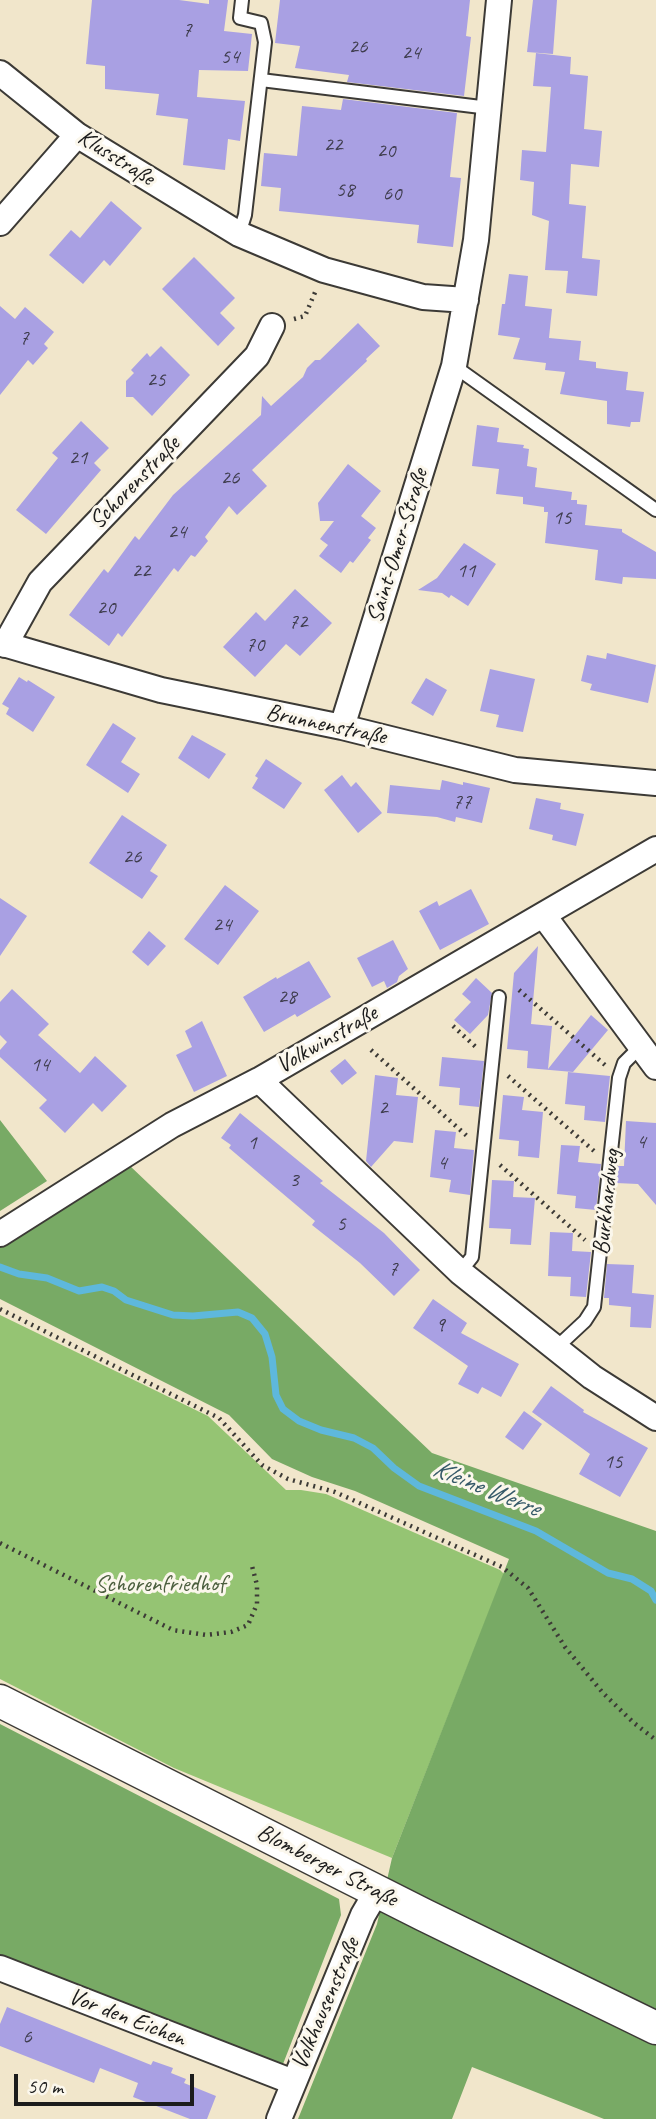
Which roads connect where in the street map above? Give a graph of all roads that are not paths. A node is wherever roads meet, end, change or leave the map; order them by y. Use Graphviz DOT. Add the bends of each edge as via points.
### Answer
graph roads {
  1 [pos="242,0"];
  2 [pos="499,0"];
  3 [pos="0,73"];
  4 [pos="261,80"];
  5 [pos="489,108"];
  6 [pos="77,135"];
  7 [pos="0,223"];
  8 [pos="239,234"];
  9 [pos="466,300"];
  10 [pos="272,326"];
  11 [pos="454,366"];
  12 [pos="656,510"];
  13 [pos="2,644"];
  14 [pos="342,727"];
  15 [pos="656,783"];
  16 [pos="656,849"];
  17 [pos="544,916"];
  18 [pos="499,997"];
  19 [pos="640,1047"];
  20 [pos="656,1067"];
  21 [pos="259,1080"];
  22 [pos="0,1234"];
  23 [pos="460,1272"];
  24 [pos="556,1348"];
  25 [pos="656,1418"];
  26 [pos="0,1701"];
  27 [pos="377,1891"];
  28 [pos="0,1968"];
  29 [pos="656,2028"];
  30 [pos="293,2082"];
  31 [pos="279,2119"];
  1 -- 4 [label="lane" via="240,18 261,23 265,42"];
  2 -- 5 [label="street, Saint-Omer-Straße"];
  3 -- 6 [label="street, Klusstraße"];
  4 -- 5 [label="lane"];
  4 -- 8 [label="lane"];
  5 -- 9 [label="street, Saint-Omer-Straße"];
  6 -- 7 [label="street"];
  6 -- 8 [label="street, Klusstraße"];
  8 -- 9 [label="street, Klusstraße" via="324,270 423,297"];
  9 -- 11 [label="street, Saint-Omer-Straße"];
  10 -- 13 [label="street, Schorenstraße" via="257,356 40,582"];
  11 -- 12 [label="lane"];
  11 -- 14 [label="street, Saint-Omer-Straße"];
  13 -- 14 [label="street, Brunnenstraße" via="161,690"];
  14 -- 15 [label="street, Brunnenstraße" via="515,770"];
  16 -- 17 [label="street, Volkwinstraße"];
  17 -- 19 [label="street"];
  17 -- 21 [label="street, Volkwinstraße"];
  18 -- 23 [label="lane" via="472,1257"];
  19 -- 20 [label="street"];
  19 -- 24 [label="lane, Burkhardweg" via="624,1063 619,1078 594,1307"];
  21 -- 22 [label="street, Volkwinstraße" via="172,1125"];
  21 -- 23 [label="street"];
  23 -- 24 [label="street"];
  24 -- 25 [label="street"];
  26 -- 27 [label="street, Blomberger Straße"];
  27 -- 29 [label="street, Blomberger Straße"];
  27 -- 30 [label="street, Volkhausenstraße"];
  28 -- 30 [label="street, Vor den Eichen"];
  30 -- 31 [label="street, Volkhausenstraße"];
}
